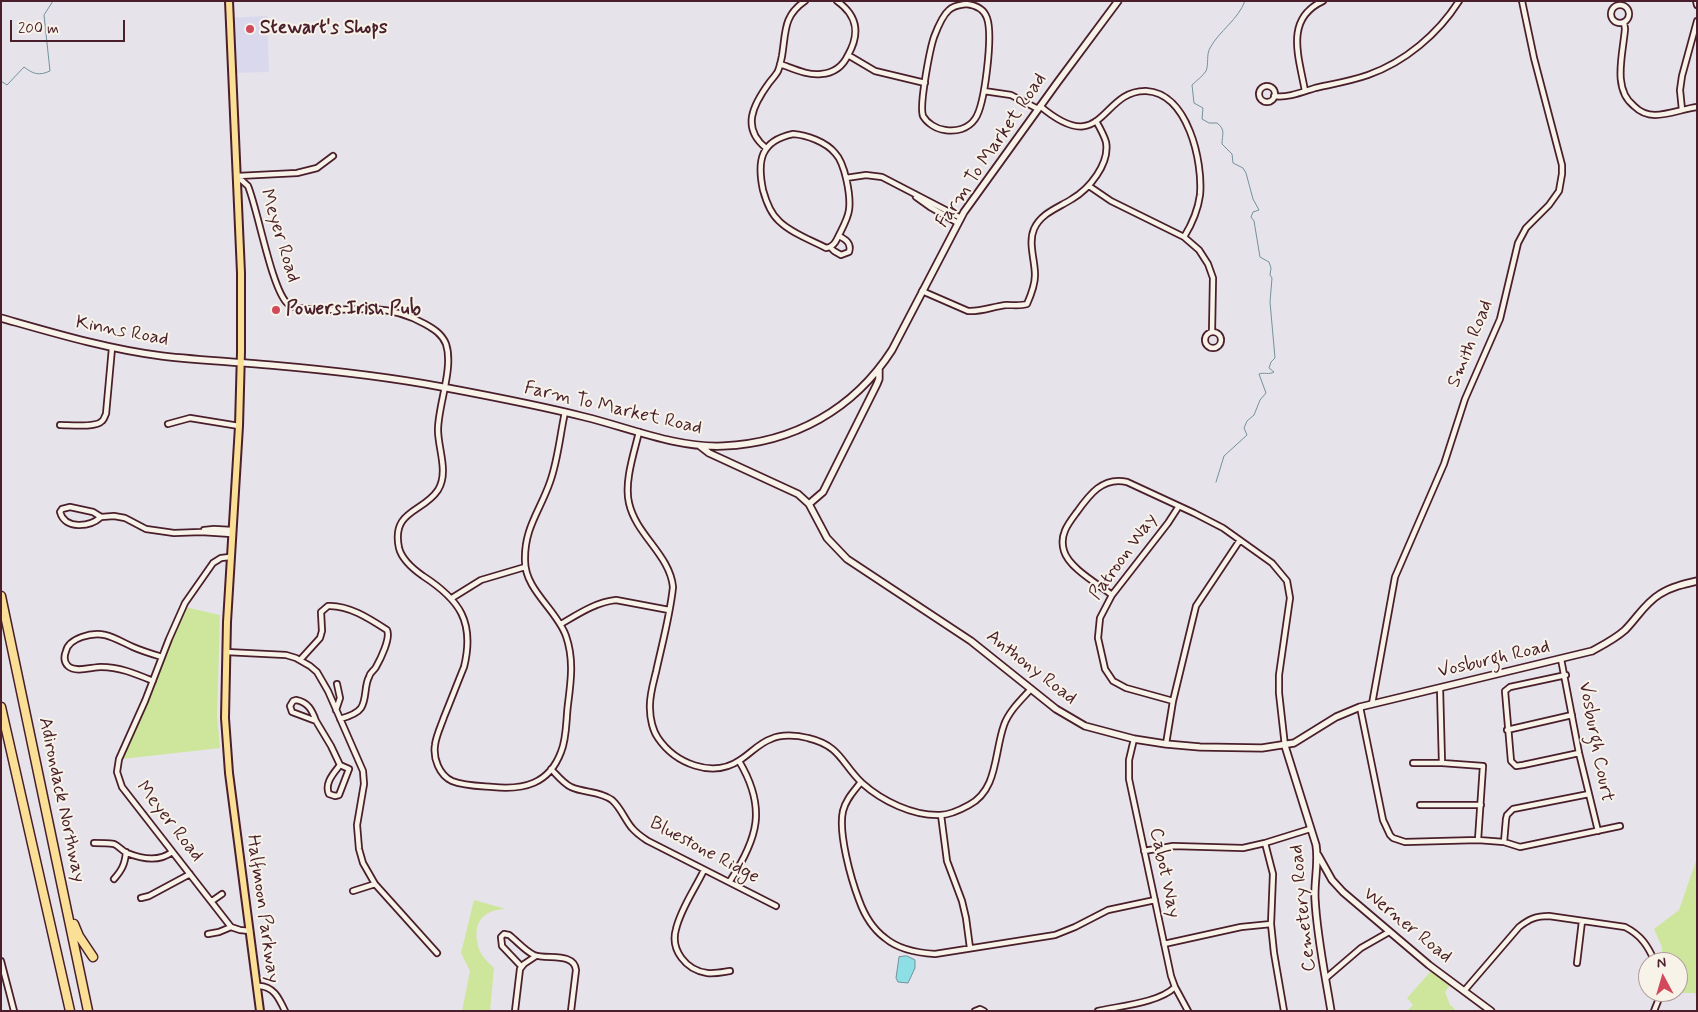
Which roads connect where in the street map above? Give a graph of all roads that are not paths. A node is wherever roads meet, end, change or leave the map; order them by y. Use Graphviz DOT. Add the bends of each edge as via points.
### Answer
graph roads {
  1 [pos="229,1"];
  2 [pos="805,1"];
  3 [pos="837,1"];
  4 [pos="1118,1"];
  5 [pos="1323,1"];
  6 [pos="1459,1"];
  7 [pos="1522,1"];
  8 [pos="1697,21"];
  9 [pos="1624,22"];
  10 [pos="848,55"];
  11 [pos="780,64"];
  12 [pos="925,83"];
  13 [pos="984,91"];
  14 [pos="1304,91"];
  15 [pos="1274,96"];
  16 [pos="1697,107"];
  17 [pos="1039,108"];
  18 [pos="1682,110"];
  19 [pos="1096,121"];
  20 [pos="766,148"];
  21 [pos="333,156"];
  22 [pos="237,176"];
  23 [pos="846,178"];
  24 [pos="1088,186"];
  25 [pos="960,220"];
  26 [pos="839,236"];
  27 [pos="1184,237"];
  28 [pos="830,248"];
  29 [pos="922,291"];
  30 [pos="1,318"];
  31 [pos="1212,332"];
  32 [pos="112,348"];
  33 [pos="240,363"];
  34 [pos="880,369"];
  35 [pos="445,387"];
  36 [pos="565,412"];
  37 [pos="168,424"];
  38 [pos="60,425"];
  39 [pos="239,426"];
  40 [pos="639,432"];
  41 [pos="700,446"];
  42 [pos="809,504"];
  43 [pos="1179,506"];
  44 [pos="101,517"];
  45 [pos="232,532"];
  46 [pos="1240,540"];
  47 [pos="230,557"];
  48 [pos="525,568"];
  49 [pos="1697,581"];
  50 [pos="1112,595"];
  51 [pos="1,596"];
  52 [pos="452,598"];
  53 [pos="669,610"];
  54 [pos="560,624"];
  55 [pos="226,652"];
  56 [pos="162,657"];
  57 [pos="1562,659"];
  58 [pos="300,660"];
  59 [pos="1566,675"];
  60 [pos="152,681"];
  61 [pos="337,684"];
  62 [pos="1440,688"];
  63 [pos="1031,689"];
  64 [pos="1173,701"];
  65 [pos="1372,704"];
  66 [pos="1,707"];
  67 [pos="1360,707"];
  68 [pos="336,710"];
  69 [pos="1572,715"];
  70 [pos="340,719"];
  71 [pos="316,721"];
  72 [pos="1507,730"];
  73 [pos="1134,739"];
  74 [pos="1166,744"];
  75 [pos="1285,746"];
  76 [pos="1579,753"];
  77 [pos="739,761"];
  78 [pos="1442,763"];
  79 [pos="1413,764"];
  80 [pos="340,765"];
  81 [pos="551,769"];
  82 [pos="861,782"];
  83 [pos="1589,794"];
  84 [pos="1420,804"];
  85 [pos="1481,805"];
  86 [pos="941,816"];
  87 [pos="1620,826"];
  88 [pos="1310,829"];
  89 [pos="1598,831"];
  90 [pos="1478,840"];
  91 [pos="1504,842"];
  92 [pos="94,843"];
  93 [pos="1265,843"];
  94 [pos="1144,851"];
  95 [pos="126,852"];
  96 [pos="172,852"];
  97 [pos="1317,853"];
  98 [pos="704,870"];
  99 [pos="190,874"];
  100 [pos="62,879"];
  101 [pos="114,879"];
  102 [pos="730,881"];
  103 [pos="374,884"];
  104 [pos="354,891"];
  105 [pos="222,894"];
  106 [pos="142,898"];
  107 [pos="1155,900"];
  108 [pos="212,901"];
  109 [pos="776,906"];
  110 [pos="1582,921"];
  111 [pos="1271,924"];
  112 [pos="232,927"];
  113 [pos="250,931"];
  114 [pos="1389,932"];
  115 [pos="208,934"];
  116 [pos="1164,944"];
  117 [pos="970,948"];
  118 [pos="1650,952"];
  119 [pos="436,953"];
  120 [pos="536,956"];
  121 [pos="92,957"];
  122 [pos="1,961"];
  123 [pos="1577,963"];
  124 [pos="521,966"];
  125 [pos="730,972"];
  126 [pos="1326,978"];
  127 [pos="257,986"];
  128 [pos="1174,987"];
  129 [pos="1464,991"];
  130 [pos="14,1011"];
  131 [pos="70,1011"];
  132 [pos="88,1011"];
  133 [pos="260,1011"];
  134 [pos="285,1011"];
  135 [pos="515,1011"];
  136 [pos="571,1011"];
  137 [pos="975,1011"];
  138 [pos="984,1011"];
  139 [pos="1098,1011"];
  140 [pos="1188,1011"];
  141 [pos="1284,1011"];
  142 [pos="1331,1011"];
  143 [pos="1491,1011"];
  1 -- 22 [label="main road, Halfmoon Parkway"];
  2 -- 11 [label="street" via="789,17"];
  3 -- 10 [label="street" via="846,7 856,29 856,39"];
  4 -- 17 [label="street, Farm To Market Road"];
  5 -- 14 [label="street" via="1311,8 1299,23 1297,39"];
  6 -- 14 [label="street" via="1440,28 1397,61 1362,77"];
  7 -- 65 [label="street, Smith Road" via="1562,165 1559,191 1550,205 1526,228 1518,243 1500,318 1465,399 1444,464 1395,577"];
  8 -- 18 [label="street" via="1682,76"];
  9 -- 9 [label="street" via="1629,12 1626,7 1617,5 1612,17 1618,23"];
  9 -- 18 [label="street" via="1620,82 1625,98 1636,108 1653,115"];
  10 -- 11 [label="street" via="839,68 822,74"];
  10 -- 12 [label="street" via="875,71"];
  11 -- 20 [label="street" via="754,106 752,115 756,136"];
  12 -- 13 [label="street" via="921,106 923,115 942,130 962,130 970,125 976,118"];
  12 -- 13 [label="street" via="934,37 948,10 957,5 975,5 987,17 988,60"];
  13 -- 17 [label="street" via="1011,95"];
  14 -- 15 [label="street"];
  16 -- 18 [label="street"];
  17 -- 19 [label="street" via="1068,125 1079,127"];
  17 -- 25 [label="street, Farm To Market Road"];
  19 -- 24 [label="street" via="1104,137 1106,151 1100,169"];
  19 -- 27 [label="street" via="1123,98 1146,91 1159,95 1178,111 1194,138 1200,182 1198,208"];
  20 -- 23 [label="street" via="780,137 793,134 806,137 836,154"];
  20 -- 28 [label="street" via="759,170 770,210 785,226"];
  21 -- 22 [label="street" via="317,168 297,173"];
  22 -- 33 [label="main road, Halfmoon Parkway"];
  22 -- 35 [label="street, Meyer Road" via="248,186 274,278 287,303 306,309 374,309 419,320 442,336 446,343"];
  23 -- 25 [label="street" via="882,176"];
  23 -- 26 [label="street" via="849,209"];
  24 -- 27 [label="street"];
  24 -- 29 [label="street" via="1073,199 1044,215 1034,228 1035,279 1026,305 968,311"];
  25 -- 29 [label="street, Farm To Market Road"];
  26 -- 28 [label="street"];
  26 -- 28 [label="street" via="849,244 849,252 841,255"];
  27 -- 31 [label="street" via="1199,250 1210,270 1214,284"];
  29 -- 34 [label="street, Farm To Market Road"];
  30 -- 32 [label="street, Kinns Road"];
  32 -- 33 [label="street, Kinns Road"];
  32 -- 38 [label="street" via="106,414 101,423"];
  33 -- 35 [label="street, Farm To Market Road" via="360,374"];
  33 -- 39 [label="main road, Halfmoon Parkway"];
  34 -- 41 [label="street, Farm To Market Road" via="842,404 801,429 758,442"];
  34 -- 42 [label="street" via="877,384 822,492"];
  35 -- 36 [label="street, Farm To Market Road"];
  35 -- 52 [label="street" via="438,430 442,460 438,490 405,518 397,536 399,550 408,563"];
  36 -- 40 [label="street, Farm To Market Road"];
  36 -- 48 [label="street" via="551,481 525,542"];
  37 -- 39 [label="street" via="193,418"];
  39 -- 45 [label="main road, Halfmoon Parkway"];
  40 -- 41 [label="street, Farm To Market Road"];
  40 -- 53 [label="street" via="628,485 628,503 633,517 670,573 673,587"];
  41 -- 42 [label="street, Anthony Road" via="708,453 798,494"];
  42 -- 63 [label="street, Anthony Road" via="827,538 847,559 971,641"];
  43 -- 46 [label="street"];
  43 -- 50 [label="street, Patroon Way"];
  43 -- 50 [label="street" via="1122,481 1108,483 1092,492 1065,530 1063,545 1070,562"];
  44 -- 44 [label="street" via="70,507 60,512 63,518 79,525"];
  44 -- 45 [label="street" via="125,518 139,526 174,533 214,529"];
  45 -- 47 [label="main road, Halfmoon Parkway"];
  46 -- 64 [label="street" via="1196,606"];
  46 -- 75 [label="street" via="1278,568 1289,589 1279,675 1280,717"];
  47 -- 55 [label="main road, Halfmoon Parkway"];
  47 -- 56 [label="street, Meyer Road" via="215,561 204,575 185,603"];
  48 -- 52 [label="street" via="481,580"];
  48 -- 54 [label="street"];
  49 -- 57 [label="street, Vosburgh Road" via="1658,595 1625,630 1603,645"];
  50 -- 64 [label="street, Patroon Way" via="1100,618 1098,638 1109,678 1126,688"];
  51 -- 100 [label="highway, Adirondack Northway"];
  52 -- 81 [label="street" via="464,618 466,655 434,745 441,771 460,783 509,789 534,784"];
  53 -- 54 [label="street" via="610,600"];
  53 -- 77 [label="street" via="650,699 656,736 668,751 688,764 712,768"];
  54 -- 81 [label="street" via="571,655 572,672 564,743"];
  55 -- 58 [label="street" via="286,655"];
  55 -- 113 [label="main road, Halfmoon Parkway" via="226,751"];
  56 -- 60 [label="street, Meyer Road"];
  56 -- 60 [label="street" via="104,634 76,639 66,650 65,662 74,669 116,668"];
  57 -- 59 [label="street, Vosburgh Court"];
  57 -- 62 [label="street, Vosburgh Road"];
  58 -- 68 [label="street" via="316,672"];
  58 -- 70 [label="street" via="320,638 321,612 328,606 351,610 387,630 389,635 368,678 361,708"];
  59 -- 69 [label="street, Vosburgh Court"];
  59 -- 72 [label="street" via="1507,689"];
  60 -- 96 [label="street, Meyer Road" via="118,759 118,772 122,787"];
  61 -- 68 [label="street" via="340,698"];
  62 -- 65 [label="street, Vosburgh Road"];
  62 -- 78 [label="street"];
  63 -- 73 [label="street, Anthony Road" via="1077,722"];
  63 -- 86 [label="street" via="1004,724 992,775 982,796 966,807"];
  64 -- 74 [label="street"];
  65 -- 67 [label="street, Vosburgh Road"];
  66 -- 131 [label="highway, Adirondack Northway"];
  67 -- 75 [label="street, Vosburgh Road"];
  67 -- 90 [label="street, Vosburgh Court" via="1383,820 1390,835 1412,843"];
  68 -- 70 [label="street"];
  69 -- 72 [label="street"];
  69 -- 76 [label="street, Vosburgh Court"];
  70 -- 103 [label="street" via="364,777 358,837 363,863"];
  71 -- 71 [label="street" via="304,702 293,701 290,706 292,712"];
  71 -- 80 [label="street"];
  72 -- 76 [label="street" via="1511,761 1516,766"];
  73 -- 74 [label="street, Anthony Road"];
  73 -- 94 [label="street, Cabot Way" via="1128,772"];
  74 -- 75 [label="street, Anthony Road" via="1237,748"];
  75 -- 88 [label="street, Cemetery Road"];
  76 -- 83 [label="street, Vosburgh Court"];
  77 -- 82 [label="street" via="771,738 802,736 833,749"];
  77 -- 102 [label="street" via="754,791 757,815 751,842"];
  78 -- 79 [label="street"];
  78 -- 85 [label="street" via="1483,766"];
  80 -- 80 [label="street" via="328,785 327,790 332,796 339,795 349,769"];
  81 -- 98 [label="street, Bluestone Ridge" via="571,787 611,799 638,835"];
  82 -- 86 [label="street" via="903,808"];
  82 -- 117 [label="street" via="847,800 842,821 848,862 859,900 871,923 886,939 921,953"];
  83 -- 89 [label="street, Vosburgh Court"];
  83 -- 91 [label="street" via="1513,809 1507,815"];
  84 -- 85 [label="street"];
  85 -- 90 [label="street"];
  86 -- 117 [label="street" via="947,860 962,901"];
  87 -- 89 [label="street, Vosburgh Court"];
  88 -- 93 [label="street"];
  88 -- 97 [label="street, Cemetery Road"];
  89 -- 91 [label="street, Vosburgh Court" via="1520,847"];
  90 -- 91 [label="street, Vosburgh Court"];
  92 -- 95 [label="street" via="113,844"];
  93 -- 94 [label="street" via="1244,848 1173,846"];
  93 -- 111 [label="street" via="1273,874"];
  94 -- 107 [label="street, Cabot Way"];
  95 -- 96 [label="street" via="154,859"];
  95 -- 101 [label="street" via="123,869"];
  96 -- 99 [label="street, Meyer Road"];
  97 -- 114 [label="street, Werner Road" via="1332,880"];
  97 -- 126 [label="street, Cemetery Road" via="1315,898"];
  98 -- 102 [label="street, Bluestone Ridge"];
  98 -- 125 [label="street" via="675,930 678,952 687,965 698,970"];
  99 -- 106 [label="street"];
  99 -- 108 [label="street, Meyer Road"];
  100 -- 121 [label="highway" via="76,928"];
  100 -- 132 [label="highway, Adirondack Northway"];
  102 -- 109 [label="street, Bluestone Ridge"];
  103 -- 104 [label="street"];
  103 -- 119 [label="street"];
  105 -- 108 [label="street"];
  107 -- 116 [label="street, Cabot Way"];
  107 -- 117 [label="street" via="1108,910 1055,935"];
  108 -- 112 [label="street, Meyer Road"];
  110 -- 118 [label="street" via="1626,927 1644,940"];
  110 -- 123 [label="street"];
  110 -- 129 [label="street" via="1537,916 1527,921"];
  111 -- 116 [label="street" via="1241,927"];
  111 -- 141 [label="street"];
  112 -- 113 [label="street"];
  112 -- 115 [label="street"];
  113 -- 127 [label="main road, Halfmoon Parkway"];
  114 -- 126 [label="street" via="1361,948"];
  114 -- 129 [label="street, Werner Road"];
  116 -- 128 [label="street, Cabot Way"];
  120 -- 124 [label="street"];
  120 -- 124 [label="street" via="504,934 502,946"];
  120 -- 136 [label="street" via="567,959 574,964"];
  122 -- 130 [label="street"];
  124 -- 135 [label="street"];
  126 -- 142 [label="street, Cemetery Road"];
  127 -- 133 [label="main road, Halfmoon Parkway"];
  127 -- 134 [label="street" via="272,989"];
  128 -- 139 [label="street" via="1158,997"];
  128 -- 140 [label="street, Cabot Way"];
  129 -- 143 [label="street, Werner Road"];
  137 -- 138 [label="street"];
}
